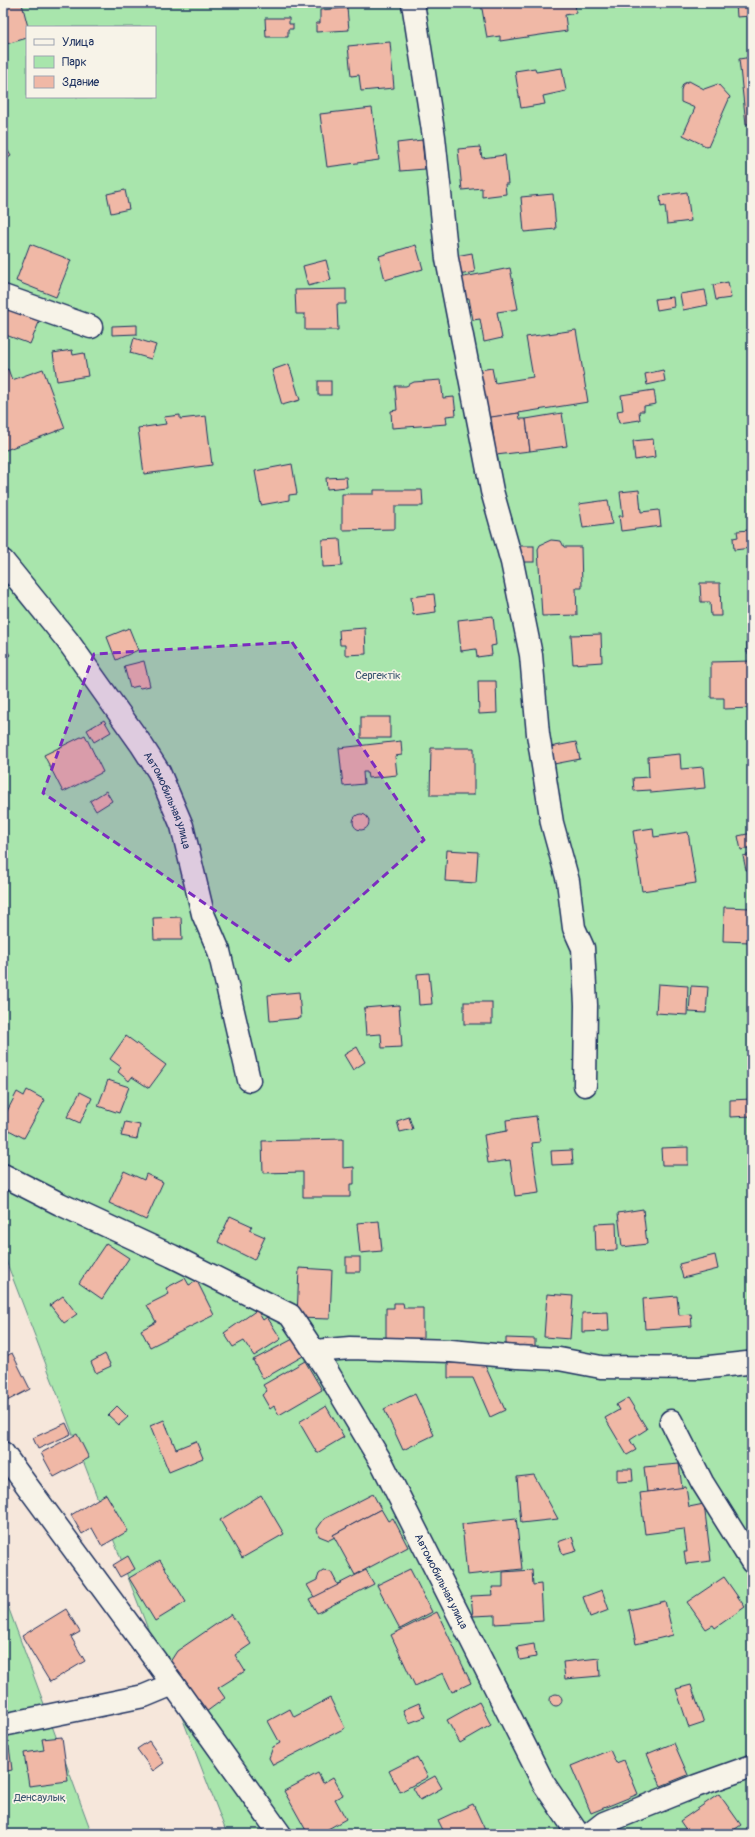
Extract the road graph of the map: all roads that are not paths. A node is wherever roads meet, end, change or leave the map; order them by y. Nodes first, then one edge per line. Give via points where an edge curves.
1 (413, 3) edge
2 (3, 296) edge
3 (91, 327) dead end
4 (3, 561) edge
5 (249, 1080) dead end
6 (585, 1085) dead end
7 (3, 1176) edge
8 (315, 1351) junction
9 (747, 1363) dead end
10 (671, 1421) dead end
11 (3, 1453) edge
12 (752, 1562) edge
13 (173, 1684) junction
14 (3, 1725) edge
15 (752, 1766) edge
16 (280, 1834) edge
17 (578, 1834) edge
18 (590, 1834) edge

1 - 6 street via 434,137 447,260 492,491 512,562 531,655 538,734 552,824 568,881 574,928 583,948 586,1005
2 - 3 street
4 - 5 street, Автомобильная улица via 67,640 159,772 182,826 204,914 219,951
7 - 8 street, Автомобильная улица via 290,1315
8 - 9 street via 350,1348 451,1351 559,1359 602,1367 700,1368
8 - 17 street, Автомобильная улица via 383,1465 544,1784
10 - 12 street via 702,1482
11 - 13 street
13 - 14 street via 144,1696
13 - 16 street
15 - 18 street via 604,1823

